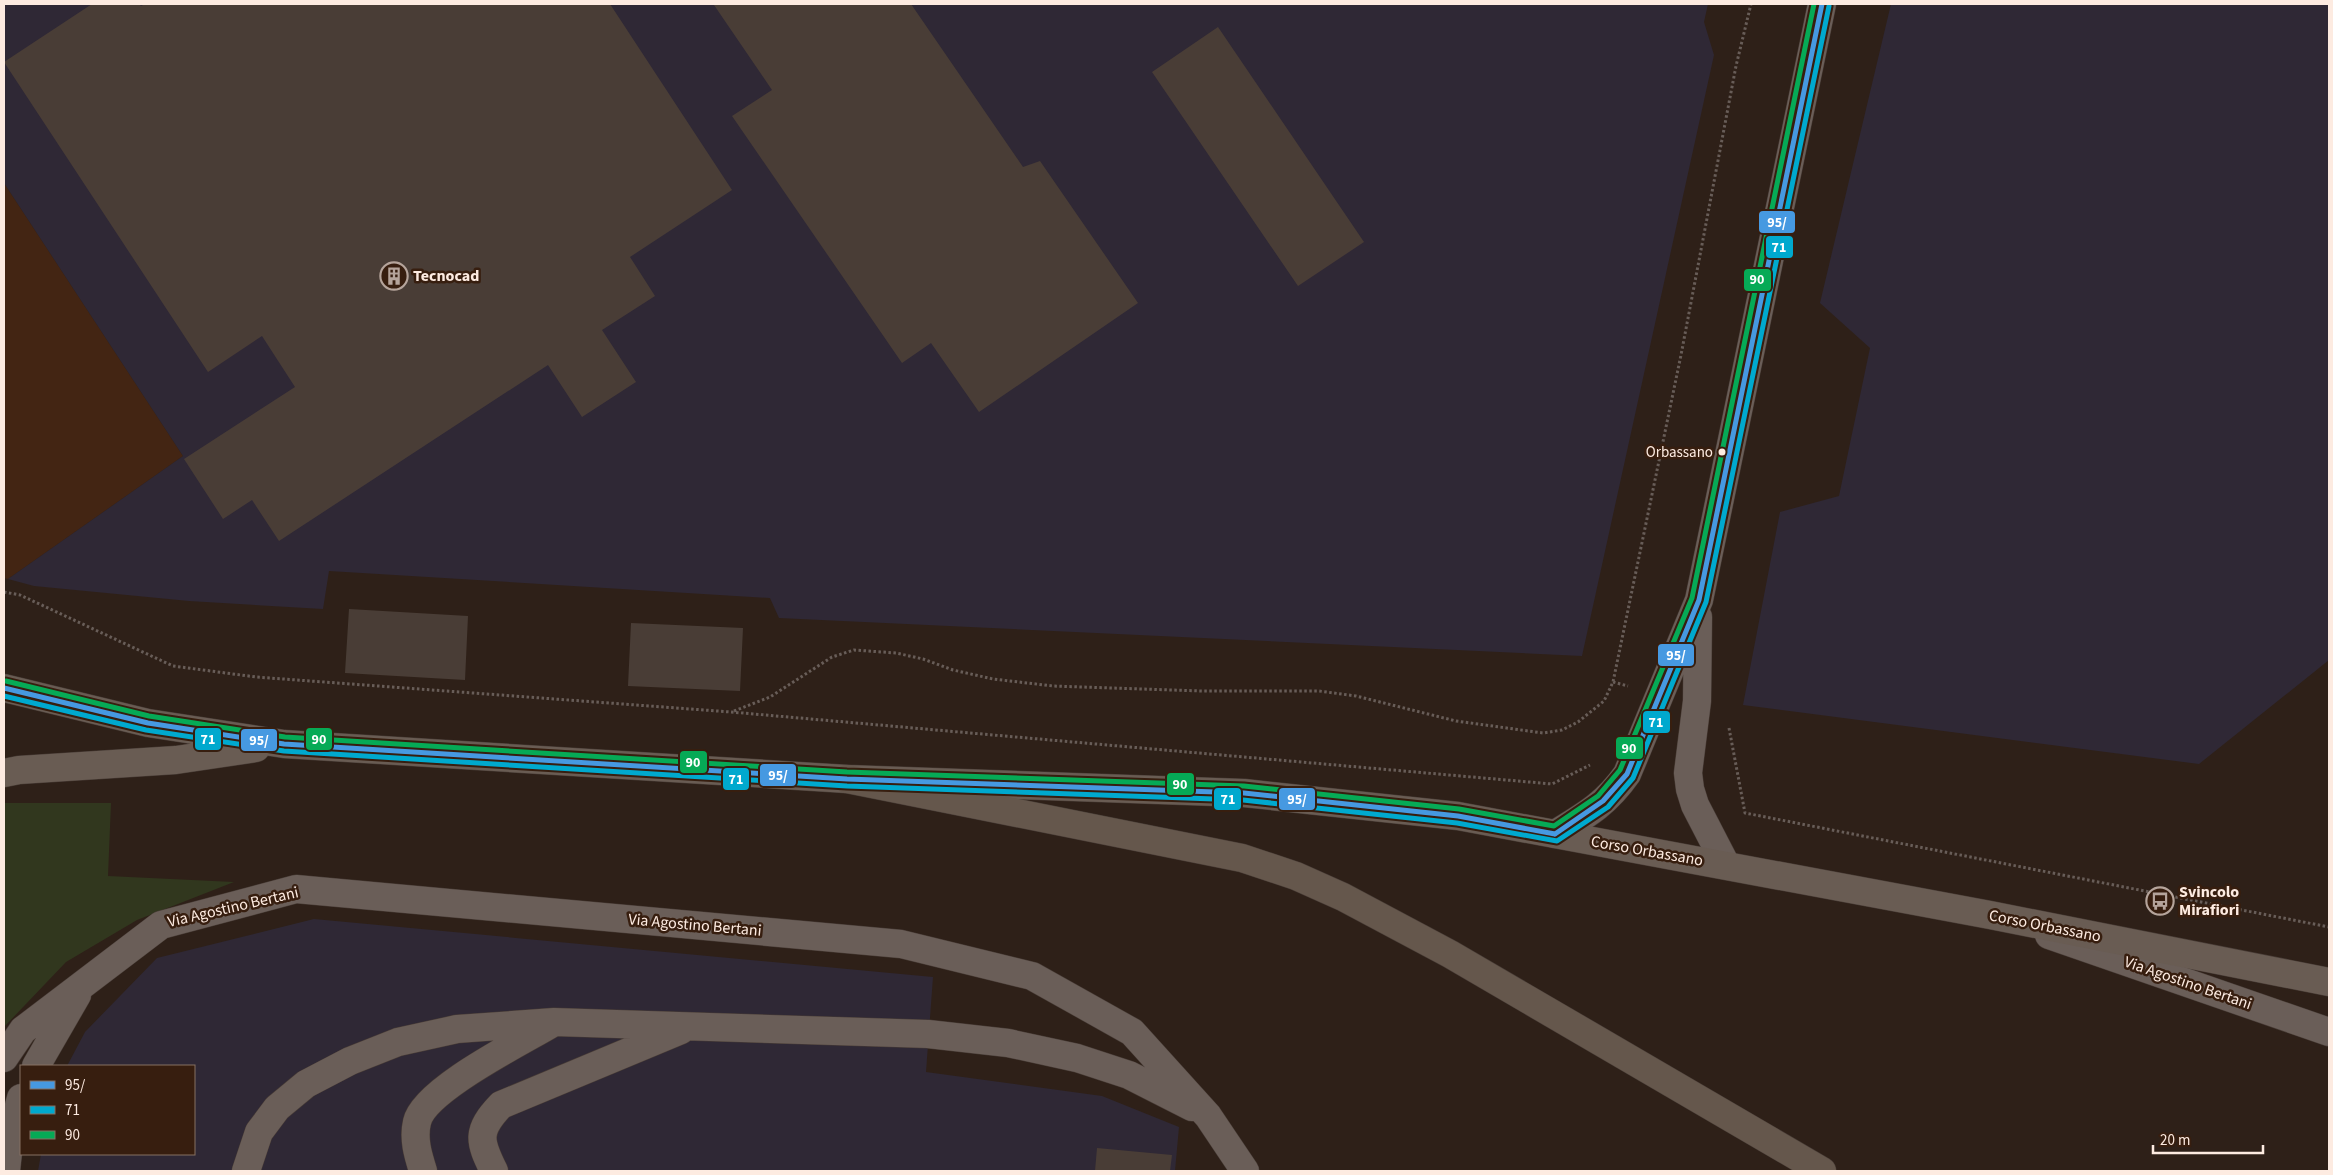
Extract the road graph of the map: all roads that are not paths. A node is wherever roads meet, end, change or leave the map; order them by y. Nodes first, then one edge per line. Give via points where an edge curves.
1 (1822, 4) edge
2 (1699, 600) junction
3 (4, 688) edge
4 (284, 744) junction
5 (4, 773) edge
6 (847, 779) junction
7 (1555, 834) junction
8 (1726, 865) junction
9 (1990, 915) junction
10 (2329, 982) edge
11 (84, 983) junction
12 (554, 1022) junction
13 (689, 1026) junction
14 (2329, 1032) edge
15 (4, 1058) edge
16 (37, 1065) edge
17 (20, 1102) edge
18 (1208, 1116) junction
19 (6, 1171) edge
20 (246, 1171) edge
21 (422, 1171) edge
22 (494, 1171) edge
23 (1246, 1171) edge
24 (1822, 1171) edge

1 - 2 street
2 - 7 street via 1627,774 1599,806
2 - 8 street via 1697,701 1688,773 1695,805
3 - 4 main road, Corso Orbassano via 148,723
4 - 5 main road via 176,760
4 - 6 main road, Corso Orbassano
6 - 7 main road, Corso Orbassano via 1244,793 1458,816
6 - 24 highway via 1242,858 1296,876 1343,897 1450,954
7 - 8 main road, Corso Orbassano
8 - 9 main road, Corso Orbassano
9 - 10 main road, Corso Orbassano
9 - 14 street, Via Agostino Bertani
11 - 15 street, Via Agostino Bertani via 23,1030
11 - 16 street, Via Agostino Bertani
11 - 18 street, Via Agostino Bertani via 161,925 296,889 900,944 1032,976 1049,985 1132,1032
12 - 13 street
12 - 20 street via 457,1029 398,1042 350,1061 306,1084 276,1108 259,1132
12 - 21 street via 450,1084 427,1104 417,1121 416,1148
13 - 18 street via 928,1034 1008,1043 1077,1058 1129,1075
13 - 22 street via 500,1105 486,1120 482,1136
17 - 19 street via 9,1143
18 - 23 street, Via Agostino Bertani

